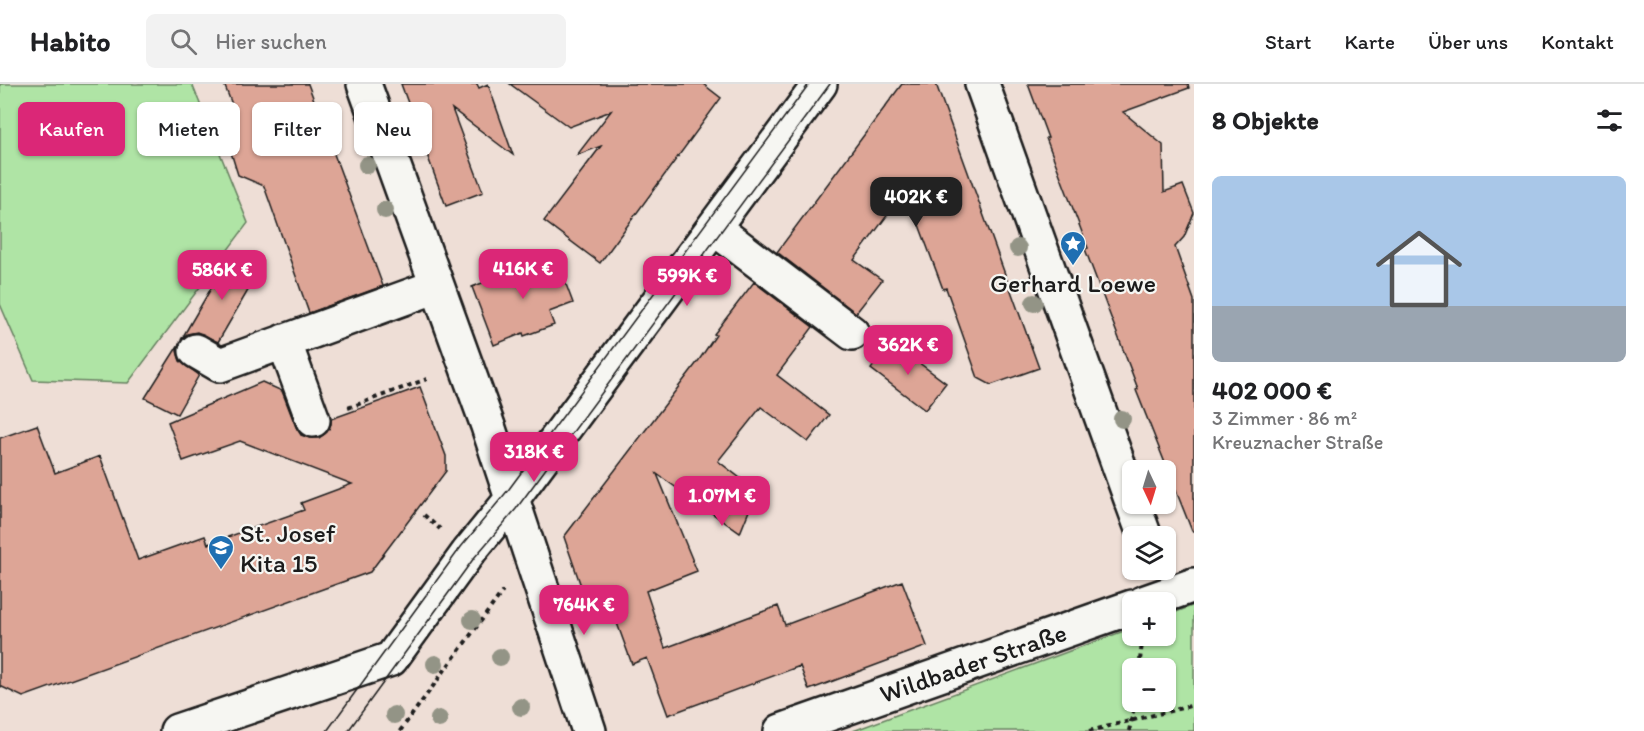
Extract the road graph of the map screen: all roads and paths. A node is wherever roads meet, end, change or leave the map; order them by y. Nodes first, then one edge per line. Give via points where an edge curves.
1 (364, 84) edge
2 (820, 84) edge
3 (982, 84) edge
4 (714, 228) junction
5 (437, 286) junction
6 (852, 333) dead end
7 (284, 341) junction
8 (196, 351) dead end
9 (427, 380) dead end
10 (313, 420) joint
11 (1122, 472) edge
12 (512, 499) junction
13 (532, 557) junction
14 (1122, 611) edge
15 (1194, 705) edge
16 (1133, 712) edge
17 (1132, 721) junction
18 (177, 731) edge
19 (400, 731) edge
20 (589, 731) edge
21 (781, 731) edge
22 (1089, 731) edge
23 (1129, 731) edge

1 - 5 street
2 - 4 street
3 - 11 street
4 - 6 street
4 - 12 street
5 - 7 street
5 - 12 street
7 - 8 street via 220,365
7 - 10 street
9 - 10 path
12 - 13 street
12 - 18 street via 391,659
13 - 19 path
13 - 20 street
14 - 21 street, Wildbader Straße
15 - 17 path
16 - 17 path
17 - 22 path
17 - 23 path

